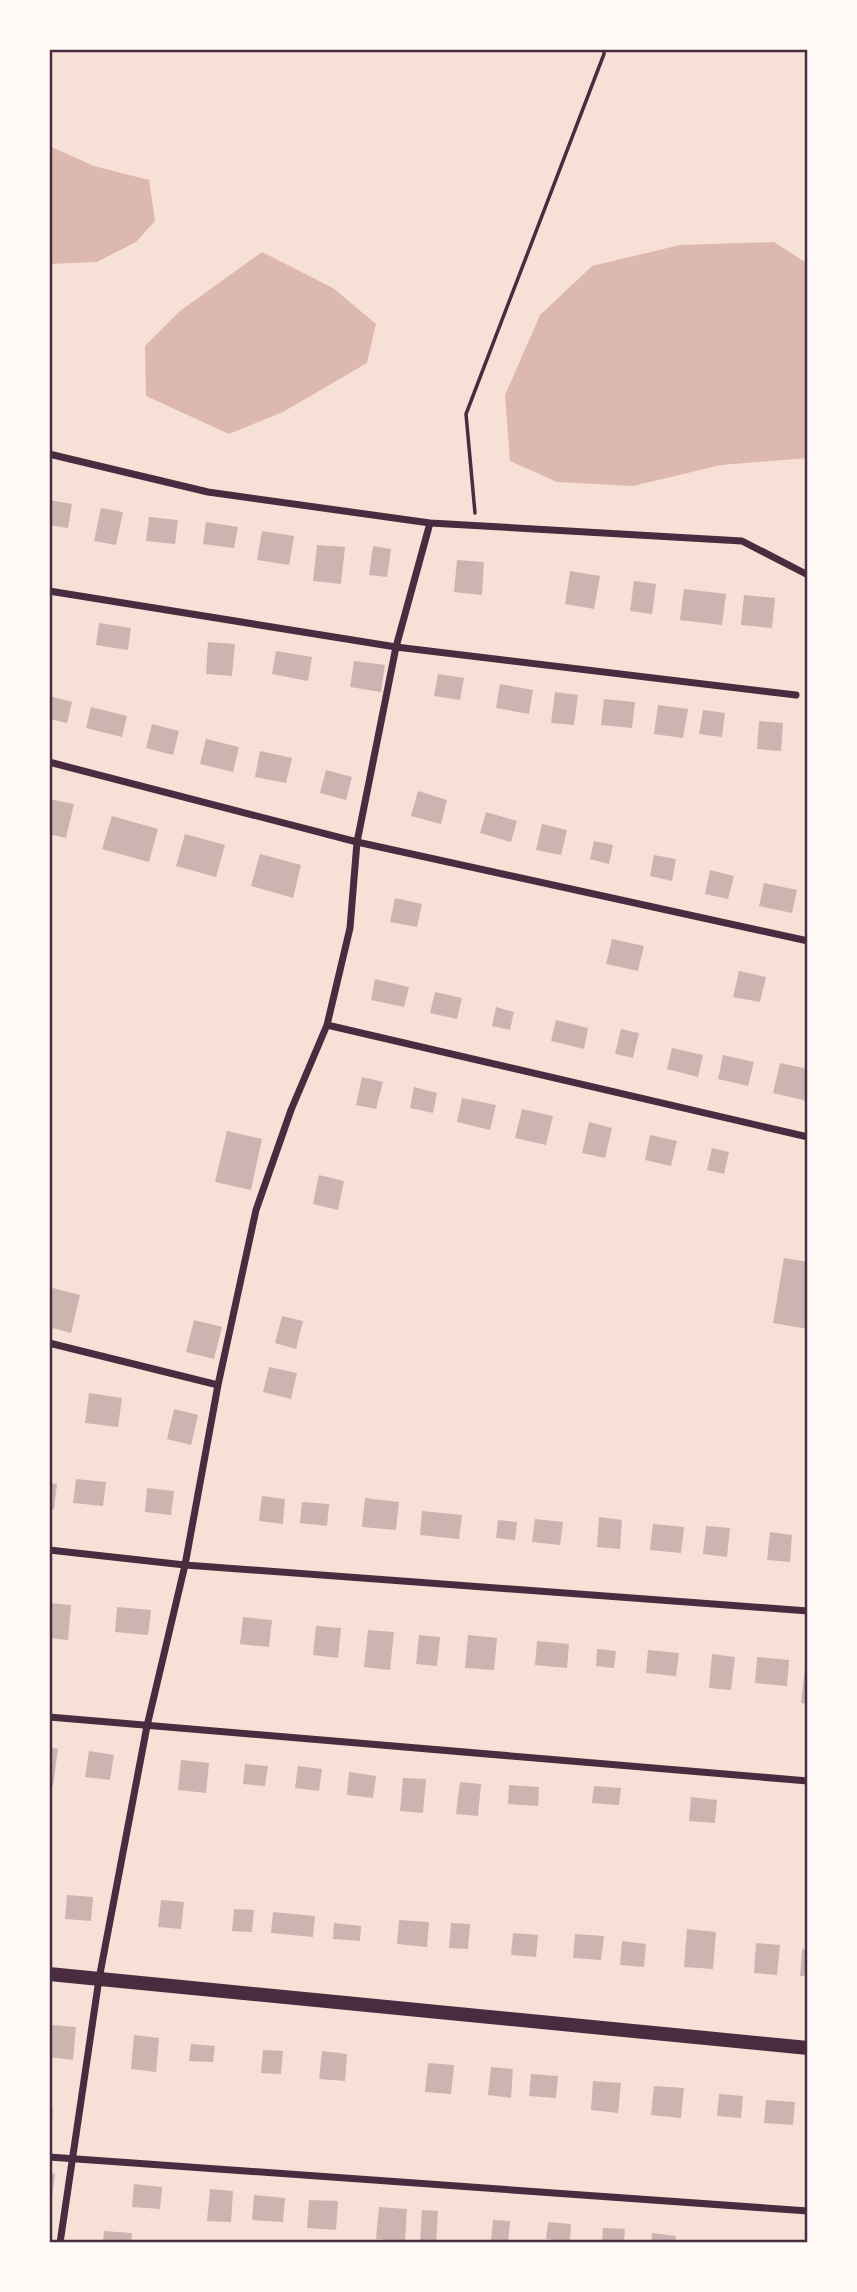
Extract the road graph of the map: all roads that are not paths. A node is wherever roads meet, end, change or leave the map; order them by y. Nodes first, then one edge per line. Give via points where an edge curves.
1 (49, 454) edge
2 (430, 523) junction
3 (808, 575) edge
4 (49, 591) edge
5 (397, 648) junction
6 (796, 695) dead end
7 (49, 762) edge
8 (357, 842) junction
9 (808, 941) edge
10 (327, 1025) junction
11 (808, 1137) edge
12 (49, 1343) edge
13 (218, 1385) junction
14 (49, 1550) edge
15 (186, 1565) junction
16 (808, 1611) edge
17 (49, 1717) edge
18 (146, 1726) junction
19 (808, 1782) edge
20 (49, 1974) edge
21 (99, 1979) junction
22 (808, 2048) edge
23 (49, 2157) edge
24 (72, 2158) junction
25 (808, 2211) edge
26 (60, 2243) edge

1 - 2 street via 208,492
2 - 3 street via 741,541
2 - 5 street
4 - 5 street
5 - 6 street
5 - 8 street
7 - 8 street
8 - 9 street
8 - 10 street via 350,928
10 - 11 street
10 - 13 street via 256,1210
12 - 13 street
13 - 15 street
14 - 15 street
15 - 16 street
15 - 18 street
17 - 18 street
18 - 19 street
18 - 21 street
20 - 21 main road
21 - 22 main road
21 - 24 street
23 - 24 street
24 - 25 street
24 - 26 street

